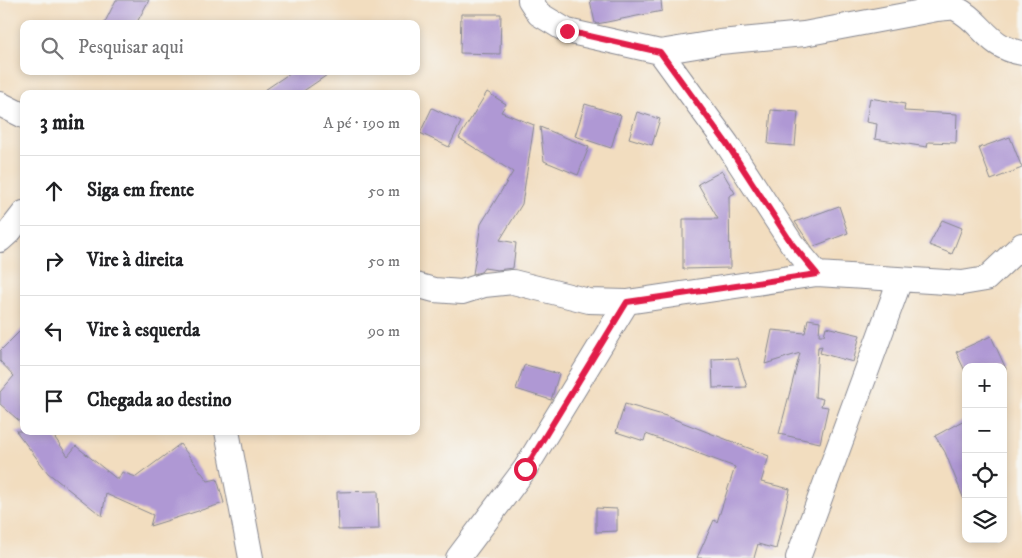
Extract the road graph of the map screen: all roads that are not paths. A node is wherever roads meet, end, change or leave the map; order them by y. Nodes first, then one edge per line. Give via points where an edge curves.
1 (530, 0) edge
2 (958, 4) edge
3 (660, 52) junction
4 (1022, 52) edge
5 (0, 104) edge
6 (20, 114) edge
7 (20, 218) edge
8 (0, 240) edge
9 (1022, 245) edge
10 (817, 274) junction
11 (900, 280) junction
12 (420, 286) edge
13 (627, 302) junction
14 (228, 435) edge
15 (251, 558) edge
16 (458, 558) edge
17 (798, 558) edge

1 - 3 street via 539,14 567,31
2 - 3 street via 804,34
2 - 4 street via 990,40 1011,51
3 - 10 street via 727,144 792,244
5 - 6 street
7 - 8 street
9 - 11 street via 986,279 962,284
10 - 11 street
10 - 13 street
11 - 17 street
12 - 13 street via 462,292 484,285 513,282 589,301
13 - 16 street via 525,469
14 - 15 street

